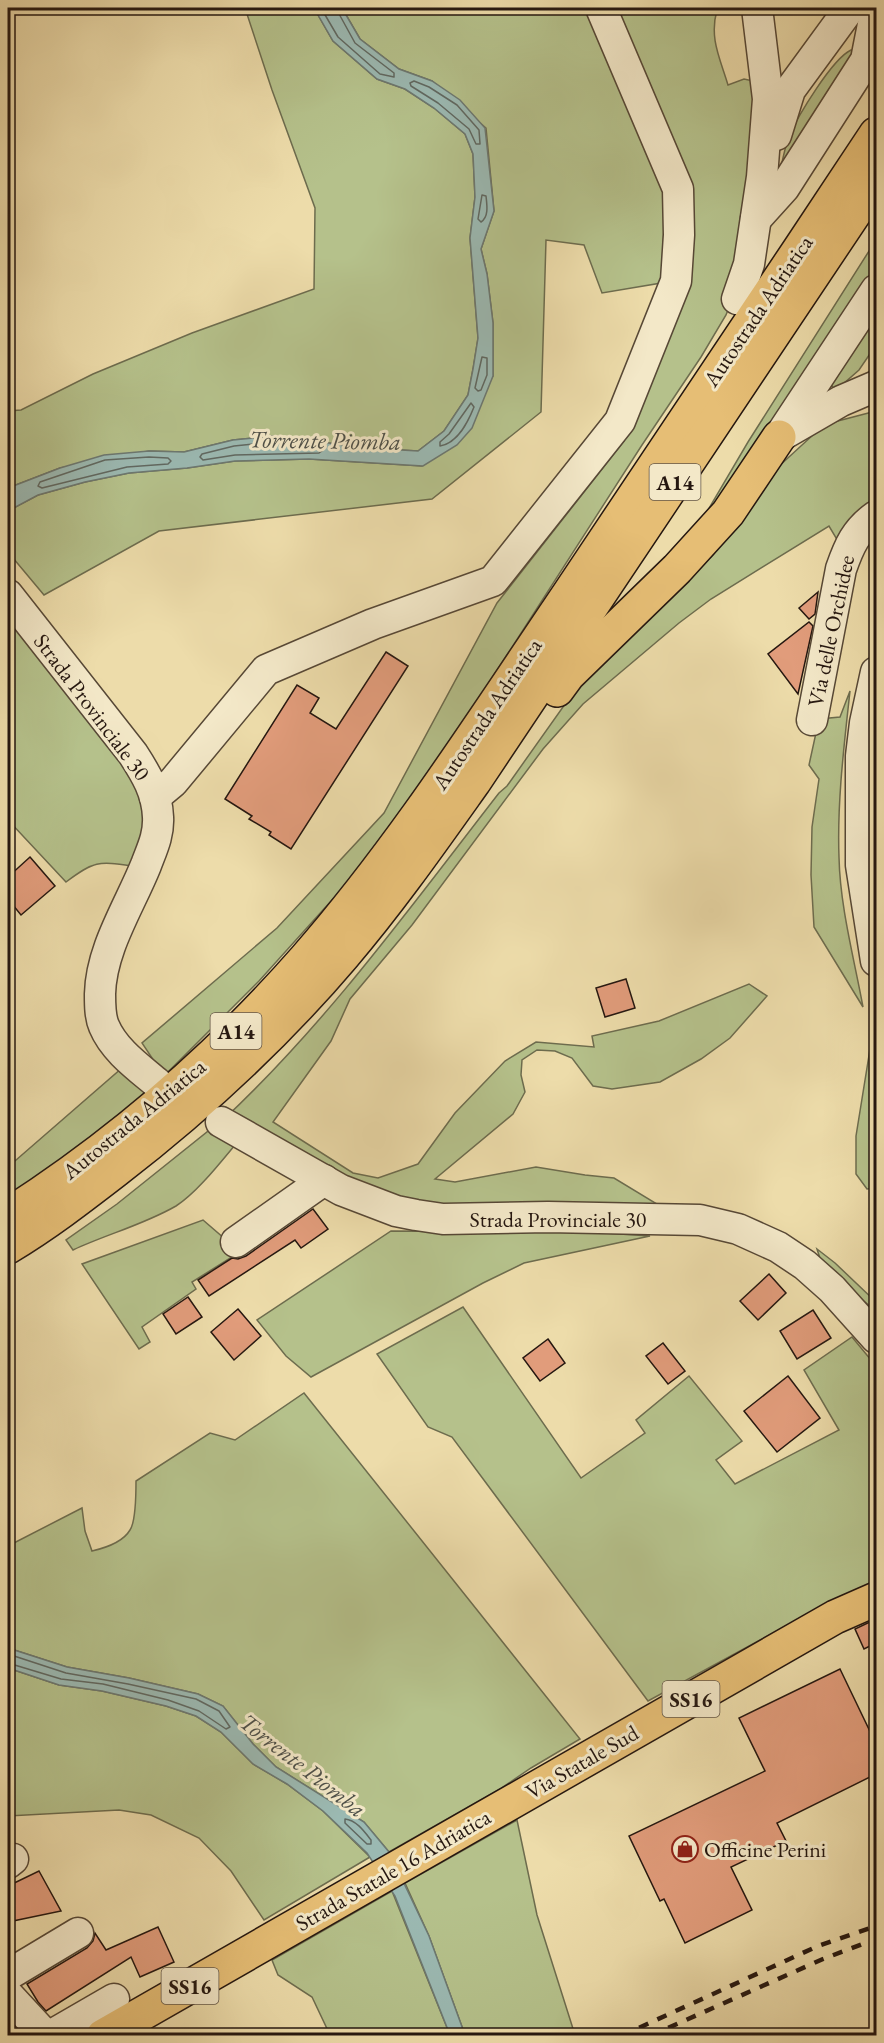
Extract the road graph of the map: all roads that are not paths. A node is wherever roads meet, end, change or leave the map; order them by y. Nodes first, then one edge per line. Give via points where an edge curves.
1 (601, 8) edge
2 (757, 8) edge
3 (850, 8) edge
4 (874, 8) edge
5 (876, 134) edge
6 (762, 177) junction
7 (876, 182) edge
8 (756, 219) junction
9 (876, 290) edge
10 (737, 299) joint
11 (876, 368) edge
12 (863, 392) edge
13 (779, 437) junction
14 (876, 516) edge
15 (591, 560) junction
16 (16, 605) edge
17 (876, 672) edge
18 (812, 720) dead end
19 (474, 782) junction
20 (155, 797) junction
21 (876, 961) edge
22 (157, 1083) dead end
23 (221, 1122) dead end
24 (324, 1180) junction
25 (8, 1215) edge
26 (236, 1242) dead end
27 (8, 1247) edge
28 (876, 1338) edge
29 (876, 1599) edge
30 (508, 1804) joint
31 (78, 1933) dead end
32 (8, 1975) edge
33 (8, 1995) edge
34 (114, 1999) dead end
35 (48, 2036) edge
36 (103, 2036) edge

1 - 20 street via 678,189 676,281 620,421 493,581 373,624 266,670 173,782
2 - 6 street via 768,99
3 - 6 street via 790,90
4 - 8 street via 866,60 784,188
5 - 15 main road, Autostrada Adriatica / A14
6 - 8 street
7 - 19 main road, Autostrada Adriatica / A14
8 - 10 street via 749,264
9 - 13 street
10 - 15 main road via 715,345 596,527
11 - 12 street
12 - 13 street
13 - 19 main road via 728,513 677,569 568,675 496,776
14 - 18 street, Via delle Orchidee via 856,534 841,569
15 - 25 main road, Autostrada Adriatica / A14 via 424,805 303,961 228,1039 142,1117
16 - 20 street, Strada Provinciale 30 via 133,754
17 - 21 street via 861,756 861,865
19 - 27 main road, Autostrada Adriatica / A14 via 342,957 212,1092 80,1198
20 - 22 street, Strada Provinciale 30 via 156,839 105,963 100,1002 104,1027 123,1053
23 - 24 street, Strada Provinciale 30
24 - 26 street
24 - 28 street, Strada Provinciale 30 via 396,1211 443,1219 700,1220 738,1229 778,1247 805,1265
29 - 30 main road, Via Statale Sud / SS16 via 835,1617
30 - 36 main road, Strada Statale 16 Adriatica / SS16
31 - 32 street
33 - 35 street
34 - 35 street

